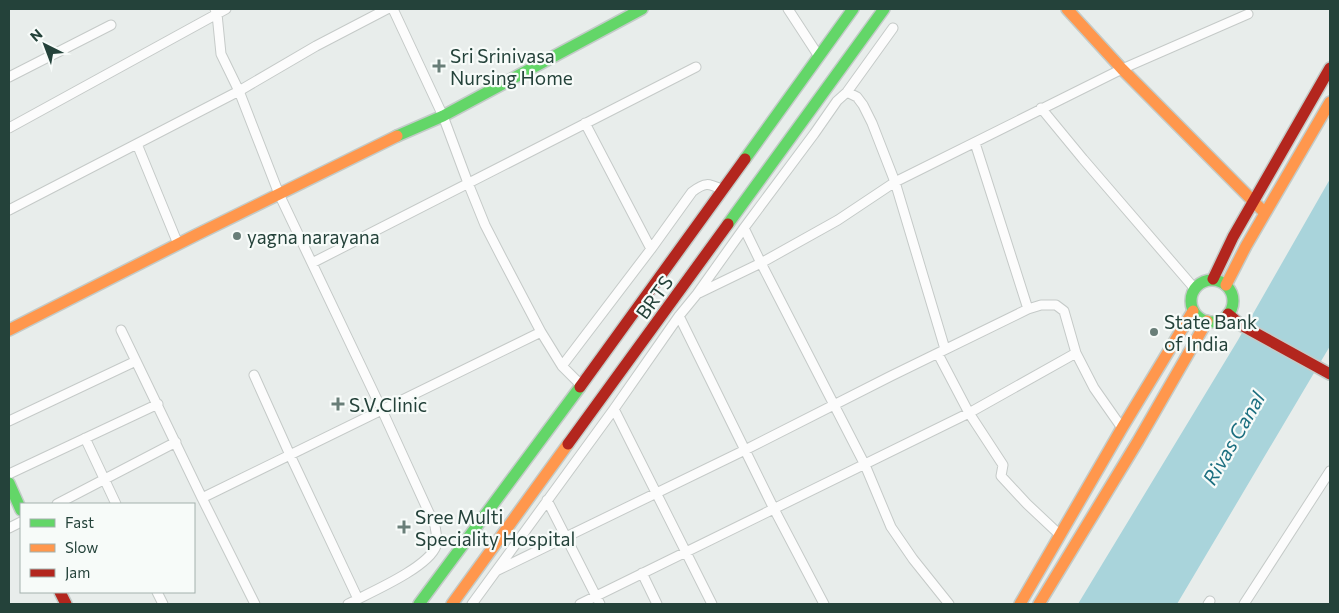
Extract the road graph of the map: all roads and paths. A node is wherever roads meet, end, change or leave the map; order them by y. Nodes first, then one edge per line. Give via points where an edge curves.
1 (226, 9) edge
2 (387, 9) edge
3 (393, 9) edge
4 (788, 9) edge
5 (853, 9) edge
6 (884, 9) edge
7 (1067, 9) edge
8 (639, 10) edge
9 (216, 11) edge
10 (1248, 14) dead end
11 (111, 25) dead end
12 (893, 28) dead end
13 (818, 55) junction
14 (696, 66) dead end
15 (1330, 68) edge
16 (1122, 69) junction
17 (9, 78) edge
18 (239, 90) junction
19 (847, 92) junction
20 (1330, 102) edge
21 (1042, 108) junction
22 (443, 116) junction
23 (585, 123) junction
24 (9, 128) edge
25 (975, 143) junction
26 (137, 144) junction
27 (895, 182) junction
28 (468, 183) junction
29 (723, 190) junction
30 (280, 194) junction
31 (1252, 202) junction
32 (9, 210) edge
33 (1265, 213) junction
34 (744, 228) junction
35 (178, 244) junction
36 (651, 248) junction
37 (312, 263) junction
38 (761, 263) junction
39 (1213, 279) junction
40 (1226, 285) junction
41 (1195, 289) junction
42 (697, 294) junction
43 (1028, 309) junction
44 (1193, 311) junction
45 (1228, 314) junction
46 (679, 316) junction
47 (1207, 321) junction
48 (9, 330) edge
49 (121, 330) dead end
50 (541, 332) junction
51 (941, 351) junction
52 (1076, 354) junction
53 (136, 361) junction
54 (562, 366) junction
55 (1327, 372) edge
56 (254, 375) dead end
57 (581, 385) junction
58 (158, 404) junction
59 (834, 405) junction
60 (614, 409) junction
61 (382, 410) junction
62 (969, 413) junction
63 (9, 421) edge
64 (1122, 428) junction
65 (85, 438) junction
66 (176, 442) junction
67 (745, 450) junction
68 (290, 455) junction
69 (865, 465) junction
70 (1330, 471) edge
71 (9, 474) edge
72 (1330, 475) edge
73 (105, 480) junction
74 (9, 483) edge
75 (656, 493) junction
76 (202, 498) junction
77 (548, 500) junction
78 (59, 503) edge
79 (116, 503) edge
80 (20, 508) edge
81 (774, 508) junction
82 (1060, 535) junction
83 (566, 537) junction
84 (686, 552) junction
85 (496, 571) junction
86 (642, 573) junction
87 (358, 599) junction
88 (598, 600) edge
89 (255, 604) edge
90 (348, 604) edge
91 (419, 604) edge
92 (452, 604) edge
93 (472, 604) edge
94 (580, 604) edge
95 (657, 604) edge
96 (712, 604) edge
97 (824, 604) edge
98 (949, 604) edge
99 (1020, 604) edge
100 (1039, 604) edge
101 (1244, 604) edge

1 - 9 street
2 - 18 street
3 - 22 street
4 - 13 street
5 - 13 street
6 - 92 street, BRTS
7 - 16 street
8 - 22 street
9 - 18 street via 221,54
9 - 24 street
10 - 16 street
11 - 17 street
12 - 19 street
13 - 29 street
14 - 23 street
15 - 31 street
16 - 21 street
16 - 31 street
18 - 26 street
18 - 30 street
19 - 27 street via 863,105
19 - 34 street via 837,101
20 - 33 street
21 - 25 street
21 - 41 street
22 - 28 street
22 - 30 street
23 - 28 street
23 - 36 street
25 - 27 street
25 - 43 street
26 - 32 street
26 - 35 street
27 - 38 street via 838,220
27 - 51 street
28 - 37 street
28 - 50 street via 485,225
29 - 36 street via 709,183 692,192
29 - 57 street
30 - 35 street
30 - 37 street
31 - 33 street
31 - 39 street
33 - 40 street
34 - 38 street
34 - 42 street
35 - 48 street
36 - 54 street
37 - 61 street
38 - 42 street
38 - 59 street
39 - 40 street
39 - 41 street via 1201,282
40 - 45 street via 1233,296 1232,309
41 - 44 street via 1191,298
42 - 46 street
43 - 51 street
43 - 52 street via 1056,305 1064,311
44 - 47 street
44 - 64 street
45 - 47 street via 1219,321
45 - 55 street via 1241,325
46 - 60 street
46 - 67 street
47 - 100 street
49 - 53 street
50 - 54 street
50 - 61 street
51 - 59 street
51 - 62 street
52 - 62 street
52 - 64 street via 1094,388
53 - 58 street
53 - 63 street
54 - 57 street
56 - 68 street
57 - 91 street
58 - 65 street
58 - 66 street
59 - 67 street
59 - 69 street
60 - 75 street
60 - 77 street
61 - 68 street
61 - 87 street via 435,526 436,547 426,560 408,573
62 - 69 street
62 - 82 street via 1003,466 1001,476
64 - 82 street
65 - 71 street
65 - 73 street
66 - 73 street
66 - 76 street
67 - 75 street
67 - 81 street
68 - 76 street
68 - 87 street
69 - 81 street
69 - 98 street via 891,527
70 - 72 street
70 - 101 street
73 - 78 street
73 - 79 street
74 - 80 street
75 - 83 street
75 - 84 street
76 - 89 street
77 - 83 street
77 - 85 street
81 - 84 street
81 - 97 street
82 - 99 street
83 - 85 street
83 - 88 street
84 - 86 street
84 - 96 street
85 - 93 street
86 - 88 street
86 - 95 street
87 - 90 street
88 - 94 street

